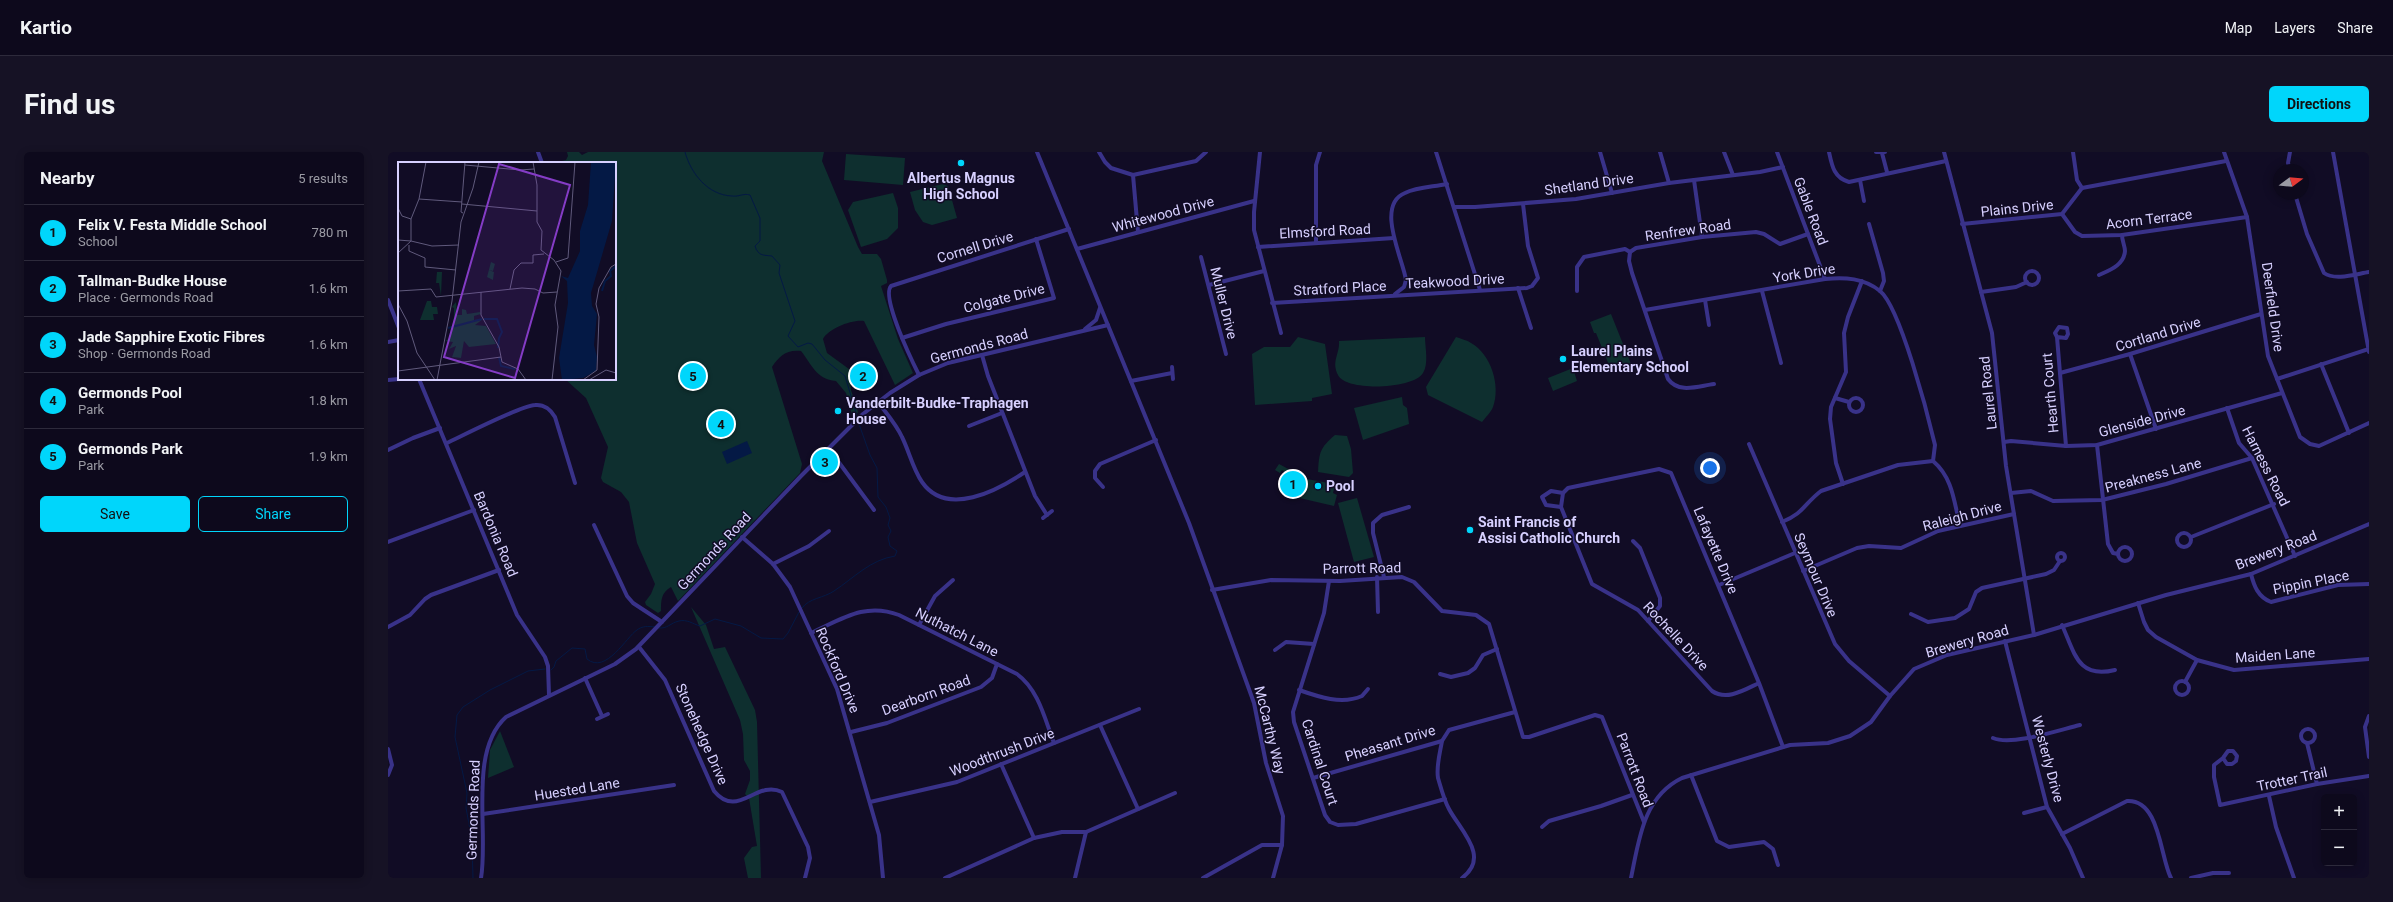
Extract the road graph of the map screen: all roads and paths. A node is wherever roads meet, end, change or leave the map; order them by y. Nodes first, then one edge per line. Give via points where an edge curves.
1 (538, 152) edge
2 (1037, 152) edge
3 (1099, 152) edge
4 (1206, 152) edge
5 (1260, 152) edge
6 (1320, 152) edge
7 (1436, 152) edge
8 (1600, 152) edge
9 (1660, 152) edge
10 (1724, 152) edge
11 (1777, 152) edge
12 (1829, 152) edge
13 (1876, 152) edge
14 (1944, 152) edge
15 (2073, 152) edge
16 (2224, 152) edge
17 (2290, 152) edge
18 (2333, 152) edge
19 (1883, 153) edge
20 (1946, 161) junction
21 (2226, 161) junction
22 (542, 162) edge
23 (2288, 164) edge
24 (1782, 167) junction
25 (1887, 172) junction
26 (1733, 175) junction
27 (1132, 176) junction
28 (1694, 180) junction
29 (1860, 180) junction
30 (1670, 183) junction
31 (1447, 184) junction
32 (2082, 188) junction
33 (1612, 193) junction
34 (2297, 200) edge
35 (1254, 201) junction
36 (1864, 201) dead end
37 (1523, 204) junction
38 (1454, 207) junction
39 (2062, 214) junction
40 (2247, 218) junction
41 (1869, 224) dead end
42 (1962, 224) junction
43 (1070, 229) junction
44 (1138, 232) junction
45 (1808, 234) junction
46 (2122, 235) junction
47 (1702, 237) junction
48 (1394, 238) junction
49 (1036, 239) junction
50 (1316, 243) junction
51 (1258, 246) junction
52 (1077, 249) junction
53 (1630, 252) junction
54 (1202, 257) dead end
55 (1264, 271) junction
56 (2369, 272) edge
57 (2355, 274) junction
58 (2099, 275) dead end
59 (1825, 279) junction
60 (1862, 281) junction
61 (2027, 282) dead end
62 (1209, 285) junction
63 (1518, 288) junction
64 (1480, 290) junction
65 (1577, 291) dead end
66 (1762, 291) junction
67 (1880, 291) junction
68 (1981, 292) junction
69 (1393, 296) junction
70 (388, 300) edge
71 (1705, 300) junction
72 (1272, 303) junction
73 (1100, 306) junction
74 (1645, 310) junction
75 (2262, 314) junction
76 (398, 325) edge
77 (1108, 325) junction
78 (1709, 325) dead end
79 (1531, 328) dead end
80 (1082, 331) junction
81 (1281, 333) dead end
82 (2058, 337) dead end
83 (902, 338) junction
84 (398, 340) edge
85 (388, 342) edge
86 (2369, 350) edge
87 (1226, 354) dead end
88 (2130, 354) junction
89 (982, 355) junction
90 (1780, 363) dead end
91 (2321, 364) junction
92 (1172, 367) dead end
93 (1172, 373) junction
94 (2060, 373) junction
95 (919, 375) junction
96 (398, 379) edge
97 (1173, 379) dead end
98 (2277, 379) junction
99 (388, 380) edge
100 (419, 380) edge
101 (1132, 381) junction
102 (1714, 384) dead end
103 (2282, 393) junction
104 (1835, 398) junction
105 (878, 402) junction
106 (1849, 402) dead end
107 (2227, 408) junction
108 (1002, 413) junction
109 (2369, 424) edge
110 (969, 426) dead end
111 (440, 428) junction
112 (2156, 429) junction
113 (2349, 433) junction
114 (1156, 440) junction
115 (2004, 442) junction
116 (447, 443) junction
117 (1749, 444) dead end
118 (2097, 445) junction
119 (2066, 446) junction
120 (388, 450) edge
121 (828, 450) junction
122 (2252, 458) junction
123 (1934, 461) junction
124 (1025, 472) junction
125 (575, 483) dead end
126 (1843, 484) junction
127 (1103, 488) dead end
128 (1563, 493) junction
129 (2011, 493) junction
130 (2102, 500) junction
131 (2274, 504) junction
132 (1409, 507) dead end
133 (1561, 507) junction
134 (474, 510) junction
135 (874, 510) dead end
136 (1052, 511) dead end
137 (2014, 514) junction
138 (1047, 515) junction
139 (1043, 518) dead end
140 (1782, 522) junction
141 (2369, 524) edge
142 (594, 525) dead end
143 (1960, 526) junction
144 (829, 531) dead end
145 (742, 537) junction
146 (2190, 537) dead end
147 (1633, 541) dead end
148 (388, 542) edge
149 (1795, 553) junction
150 (2118, 554) dead end
151 (2295, 556) junction
152 (2060, 561) dead end
153 (773, 564) junction
154 (499, 570) junction
155 (1803, 571) junction
156 (2251, 574) junction
157 (1377, 577) junction
158 (1384, 577) junction
159 (2024, 578) junction
160 (953, 580) dead end
161 (1329, 581) junction
162 (2369, 584) edge
163 (1719, 585) junction
164 (1212, 590) junction
165 (2138, 604) junction
166 (1378, 612) dead end
167 (1911, 614) dead end
168 (1648, 621) junction
169 (662, 622) junction
170 (919, 625) junction
171 (2062, 625) junction
172 (388, 627) edge
173 (811, 633) junction
174 (2034, 635) junction
175 (2005, 641) junction
176 (1314, 644) junction
177 (639, 647) junction
178 (1497, 649) junction
179 (1275, 650) dead end
180 (2369, 659) edge
181 (2197, 660) junction
182 (997, 664) junction
183 (2115, 670) dead end
184 (1440, 674) dead end
185 (585, 678) junction
186 (2185, 682) dead end
187 (1759, 683) junction
188 (1368, 689) dead end
189 (1299, 690) junction
190 (549, 695) junction
191 (1890, 696) junction
192 (1139, 709) dead end
193 (1515, 712) junction
194 (608, 714) dead end
195 (602, 716) junction
196 (2369, 716) edge
197 (597, 719) dead end
198 (1100, 725) junction
199 (2080, 725) dead end
200 (851, 732) junction
201 (2031, 736) junction
202 (1993, 738) dead end
203 (1442, 741) junction
204 (1054, 743) junction
205 (2307, 743) dead end
206 (1783, 747) junction
207 (388, 749) edge
208 (2369, 757) edge
209 (2223, 758) dead end
210 (1001, 764) junction
211 (388, 775) edge
212 (1691, 775) junction
213 (2369, 776) edge
214 (1313, 778) junction
215 (2318, 784) junction
216 (674, 785) dead end
217 (1175, 793) dead end
218 (1632, 795) junction
219 (2269, 796) junction
220 (1445, 799) junction
221 (870, 802) junction
222 (2048, 807) junction
223 (1138, 809) junction
224 (2024, 813) dead end
225 (483, 814) junction
226 (1644, 822) junction
227 (1542, 827) dead end
228 (1086, 832) junction
229 (2062, 834) junction
230 (1034, 838) junction
231 (1282, 845) junction
232 (1778, 865) dead end
233 (2229, 873) dead end
234 (481, 878) edge
235 (805, 878) edge
236 (883, 878) edge
237 (945, 878) edge
238 (1075, 878) edge
239 (1203, 878) edge
240 (1273, 878) edge
241 (1462, 878) edge
242 (1631, 878) edge
243 (2083, 878) edge
244 (2171, 878) edge
245 (2191, 878) edge
246 (2294, 878) edge

1 - 22 street
2 - 43 street
3 - 27 street via 1111,168
4 - 27 street via 1196,161
5 - 35 street
6 - 50 street via 1316,165
7 - 31 street
8 - 33 street
9 - 30 street
10 - 26 street
11 - 24 street, Gable Road
12 - 29 street via 1836,175 1842,180
13 - 19 street
14 - 20 street, Laurel Road
15 - 32 street via 2077,180
16 - 21 street, Deerfield Drive
17 - 23 street
18 - 57 street
19 - 25 street
20 - 25 street
20 - 42 street, Laurel Road
21 - 32 street
21 - 40 street, Deerfield Drive
24 - 26 street, Shetland Drive
24 - 45 street, Gable Road
25 - 29 street
26 - 28 street, Shetland Drive
27 - 44 street
28 - 30 street, Shetland Drive
28 - 47 street
29 - 36 street
30 - 33 street, Shetland Drive
31 - 38 street
31 - 48 street, Stratford Place via 1409,191 1398,197 1391,210
32 - 39 street, Plains Drive
33 - 37 street, Shetland Drive
34 - 57 street via 2307,234 2324,273 2329,276
35 - 44 street, Whitewood Drive
35 - 51 street via 1253,222
37 - 38 street, Shetland Drive
37 - 63 street, Teakwood Drive via 1528,246 1538,278 1532,286
38 - 64 street
39 - 42 street, Plains Drive
39 - 46 street, Acorn Terrace via 2075,232 2082,236
40 - 46 street, Acorn Terrace
40 - 75 street, Deerfield Drive
41 - 67 street via 1883,273 1884,281
42 - 68 street, Laurel Road
43 - 49 street, Cornell Drive
43 - 52 street
44 - 52 street, Whitewood Drive
45 - 47 street, Renfrew Road via 1780,244 1756,232
45 - 59 street, Gable Road
46 - 58 street via 2125,249 2122,261
47 - 53 street, Renfrew Road via 1636,248
48 - 50 street, Elmsford Road
48 - 69 street, Stratford Place via 1406,280 1404,287
49 - 83 street, Cornell Drive via 893,284 888,288 888,294
49 - 83 street, Colgate Drive via 1054,298 946,324
50 - 51 street, Elmsford Road
51 - 55 street
52 - 73 street
53 - 65 street via 1625,249 1584,257 1577,267
53 - 74 street, Renfrew Road via 1632,273
54 - 62 street, Muller Drive
55 - 62 street
55 - 72 street
56 - 57 street
57 - 86 street
59 - 60 street, York Drive via 1846,277
59 - 66 street, York Drive
60 - 67 street, York Drive
60 - 104 street via 1844,333 1846,372
61 - 68 street via 2016,287
62 - 87 street, Muller Drive
63 - 64 street, Teakwood Drive
63 - 79 street
64 - 69 street, Teakwood Drive
66 - 71 street, York Drive
66 - 90 street
67 - 123 street, York Drive via 1891,304 1900,326 1935,445
68 - 115 street, Laurel Road via 1994,348
69 - 72 street, Stratford Place
70 - 76 street
71 - 74 street, York Drive
71 - 78 street
72 - 81 street
73 - 77 street
73 - 80 street, Germonds Road via 1097,318
74 - 102 street, Renfrew Road via 1672,385 1689,388
75 - 88 street, Cortland Drive
75 - 98 street, Deerfield Drive via 2268,356
77 - 80 street, Germonds Road
77 - 101 street
80 - 89 street, Germonds Road
82 - 94 street, Hearth Court
83 - 95 street
84 - 85 street
86 - 91 street
88 - 94 street, Cortland Drive
88 - 112 street
89 - 95 street, Germonds Road via 948,363
89 - 108 street
91 - 98 street
91 - 113 street
92 - 93 street
93 - 97 street
93 - 101 street
94 - 119 street, Hearth Court
95 - 105 street, Germonds Road
96 - 99 street
98 - 103 street, Deerfield Drive
100 - 111 street, Bardonia Road
101 - 114 street
103 - 107 street, Glenside Drive
103 - 113 street, Deerfield Drive via 2300,436 2310,444 2319,446
104 - 106 street
104 - 126 street via 1830,419 1836,463
105 - 121 street, Germonds Road
105 - 124 street via 901,434 922,482 941,497 963,499 982,495
107 - 112 street, Glenside Drive
107 - 122 street, Harness Road via 2239,443
108 - 110 street
108 - 124 street
109 - 113 street, Deerfield Drive
111 - 116 street, Bardonia Road
111 - 120 street
112 - 118 street, Glenside Drive
114 - 127 street via 1100,464 1095,471 1095,478
114 - 164 street via 1196,540
115 - 119 street, Glenside Drive
115 - 129 street, Laurel Road
116 - 125 street via 528,407 543,406 555,417
116 - 134 street, Bardonia Road
117 - 140 street, Seymour Drive
118 - 119 street, Glenside Drive
118 - 130 street
121 - 135 street
121 - 145 street, Germonds Road
122 - 130 street, Preakness Lane
122 - 131 street, Harness Road
123 - 126 street via 1898,464
123 - 143 street via 1943,469 1949,480
124 - 138 street via 1036,500
126 - 140 street via 1821,491 1802,511
128 - 133 street, Rochelle Drive
128 - 133 street, Lafayette Drive via 1551,491 1542,497 1546,505
128 - 163 street, Lafayette Drive via 1576,485 1659,468 1666,470 1676,482
129 - 130 street, Preakness Lane via 2031,491 2052,501
129 - 137 street, Laurel Road
130 - 150 street via 2108,544 2113,553
131 - 146 street
131 - 151 street, Harness Road
132 - 158 street via 1380,516 1373,523
133 - 168 street, Rochelle Drive via 1592,584 1628,602
134 - 148 street
134 - 154 street, Bardonia Road
136 - 138 street
137 - 143 street, Raleigh Drive
137 - 159 street, Laurel Road
138 - 139 street
140 - 149 street, Seymour Drive
141 - 151 street, Brewery Road
142 - 169 street via 627,596 634,604
143 - 155 street, Raleigh Drive via 1932,533 1901,548 1857,548
144 - 153 street via 809,546
145 - 153 street, Rockford Drive
145 - 169 street, Germonds Road
147 - 168 street via 1640,548 1660,598 1660,606
149 - 155 street, Seymour Drive
149 - 163 street
151 - 156 street, Brewery Road
152 - 159 street via 2054,570 2046,574
153 - 173 street, Rockford Drive via 790,587
154 - 172 street via 431,595 410,615
154 - 190 street, Bardonia Road via 519,620 545,657 548,666
155 - 191 street, Seymour Drive via 1835,644 1849,661
156 - 162 street, Pippin Place via 2255,588 2263,599 2271,602 2338,585
156 - 165 street, Brewery Road
157 - 158 street, Parrott Road
157 - 161 street, Parrott Road
157 - 166 street
158 - 178 street, Parrott Road via 1411,579 1444,612 1474,615 1483,619 1490,627
159 - 167 street via 1982,588 1976,592 1963,615 1955,618 1928,622
159 - 174 street, Laurel Road
160 - 170 street via 935,596
161 - 164 street, Parrott Road via 1271,580
161 - 176 street, Cardinal Court via 1325,609
163 - 187 street, Lafayette Drive
164 - 231 street, McCarthy Way via 1257,714 1266,763 1283,816
165 - 171 street, Brewery Road
165 - 181 street, Maiden Lane via 2148,630
168 - 187 street, Rochelle Drive via 1718,695 1734,694
169 - 177 street, Germonds Road
170 - 173 street, Nuthatch Lane via 889,611 866,610
170 - 182 street, Nuthatch Lane
171 - 174 street, Brewery Road
171 - 183 street via 2077,658 2084,667 2098,672
173 - 200 street, Rockford Drive via 837,689
174 - 175 street, Brewery Road
175 - 191 street, Brewery Road via 1947,655 1918,667
175 - 201 street, Westerly Drive
176 - 179 street via 1286,642
176 - 189 street, Cardinal Court
177 - 185 street, Germonds Road via 618,662
177 - 235 street, Stonehedge Drive via 663,676 714,791 720,798 735,802 766,788 775,788 782,792 808,847 810,858
178 - 184 street via 1483,655 1475,668 1468,673 1451,677
178 - 193 street, Parrott Road
180 - 181 street, Maiden Lane via 2234,670
181 - 186 street
182 - 200 street, Dearborn Road via 992,678 981,687 887,722
182 - 204 street, Nuthatch Lane via 1027,681
185 - 190 street, Germonds Road
185 - 195 street
187 - 206 street, Lafayette Drive
188 - 189 street via 1362,696 1346,700
189 - 214 street, Cardinal Court via 1293,712 1294,722
190 - 225 street, Germonds Road via 511,714 496,729 486,757
191 - 206 street, Brewery Road via 1871,722 1850,736 1828,743
192 - 198 street, Woodthrush Drive
193 - 203 street, Pheasant Drive via 1449,730
193 - 218 street, Parrott Road via 1521,734 1525,738 1592,716 1601,716
194 - 195 street
195 - 197 street
196 - 208 street via 2365,727
198 - 204 street, Woodthrush Drive
198 - 223 street
199 - 201 street
200 - 221 street, Rockford Drive
201 - 202 street via 2007,742
201 - 222 street, Westerly Drive
203 - 214 street, Pheasant Drive
203 - 220 street via 1438,776
204 - 210 street, Woodthrush Drive
205 - 215 street
206 - 212 street, Brewery Road
207 - 211 street via 392,765
209 - 219 street, Trotter Trail via 2214,765 2220,805
210 - 221 street, Woodthrush Drive via 957,782
210 - 230 street
212 - 226 street, Brewery Road via 1674,781 1667,787
212 - 232 street via 1717,841 1729,847 1764,842 1773,849
213 - 215 street, Trotter Trail
214 - 220 street, Cardinal Court via 1325,815 1330,822 1338,825 1356,824
215 - 219 street, Trotter Trail
216 - 225 street, Huested Lane
217 - 223 street
218 - 226 street, Parrott Road
218 - 227 street via 1549,821
219 - 246 street via 2276,827
220 - 241 street via 1472,848 1474,857 1469,873
221 - 236 street, Rockford Drive via 882,851
222 - 224 street
222 - 229 street, Westerly Drive
223 - 228 street
225 - 234 street, Germonds Road
226 - 242 street, Brewery Road via 1636,843
228 - 230 street via 1062,832
228 - 238 street
229 - 243 street, Westerly Drive
229 - 244 street via 2127,801 2134,801 2148,810 2159,836
230 - 237 street
231 - 239 street via 1262,846
231 - 240 street, McCarthy Way
233 - 245 street via 2213,873

